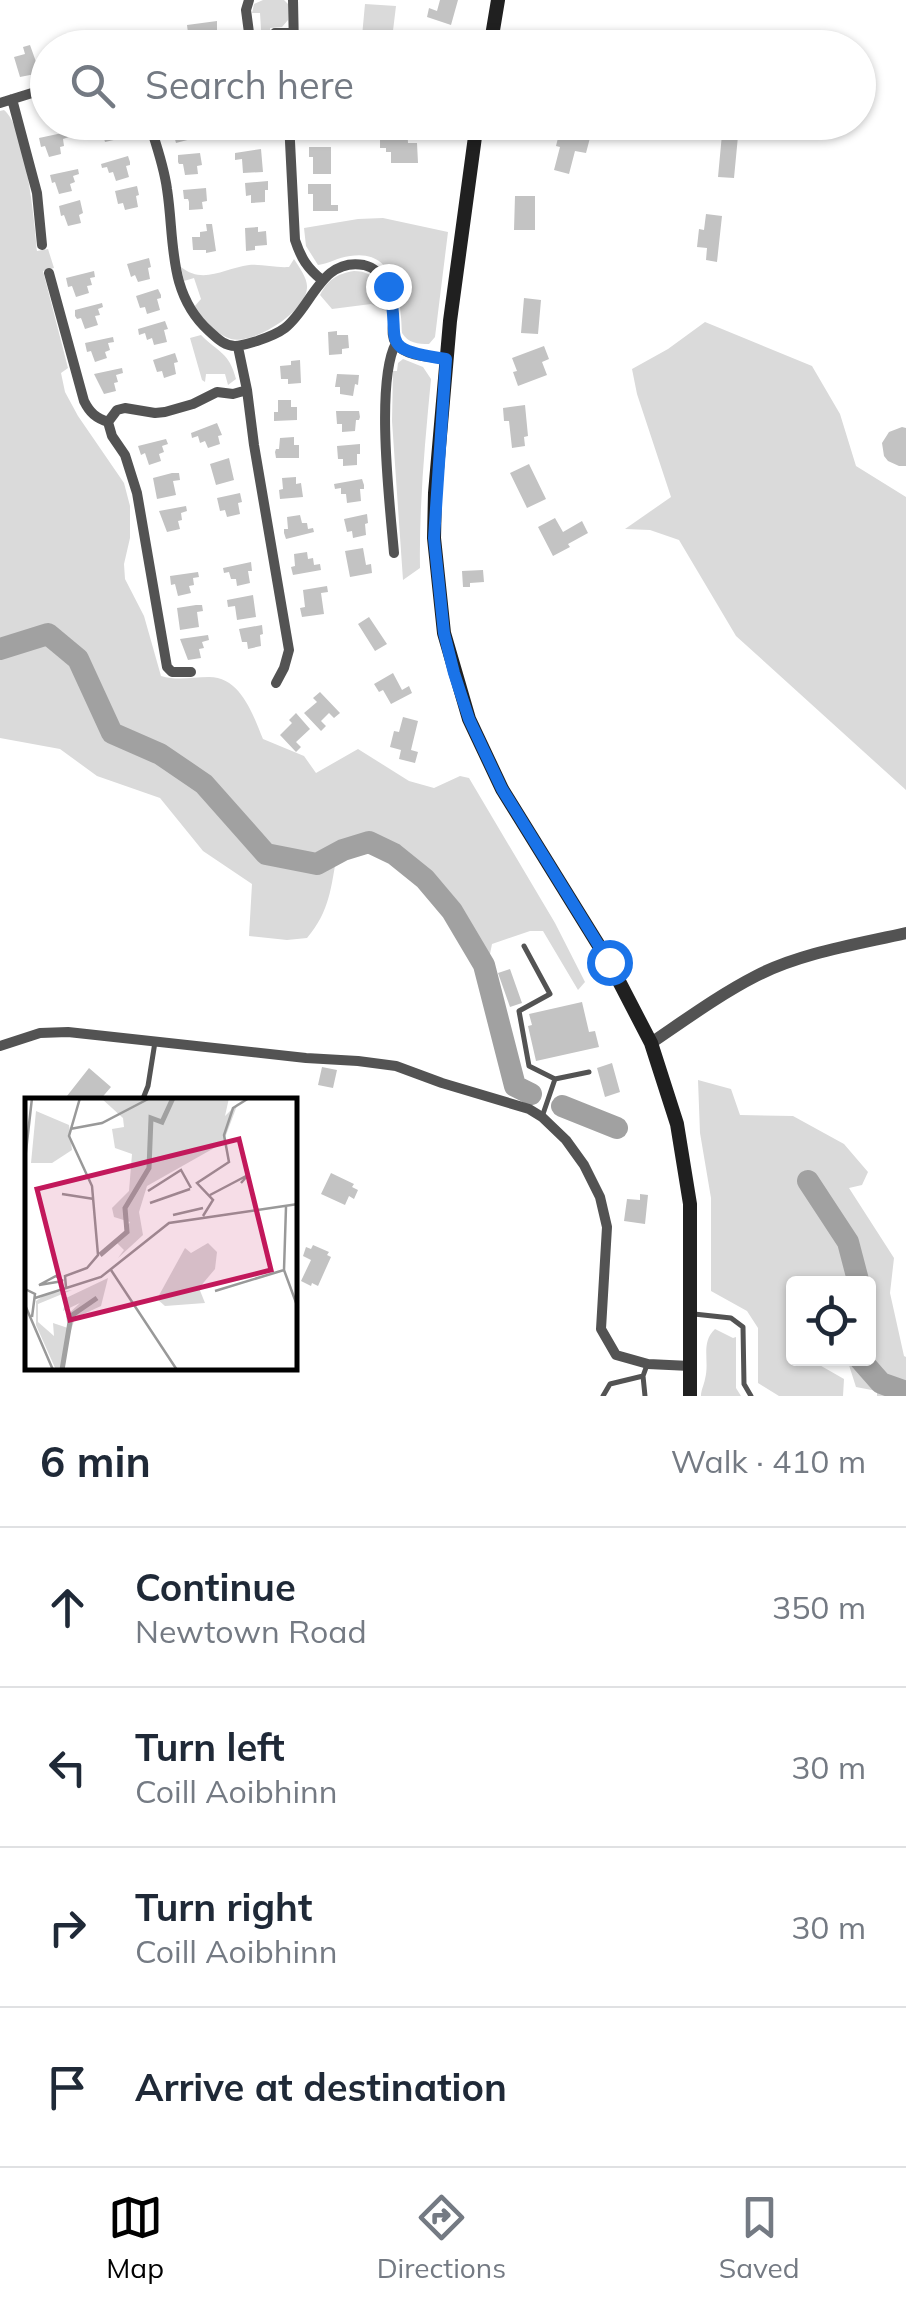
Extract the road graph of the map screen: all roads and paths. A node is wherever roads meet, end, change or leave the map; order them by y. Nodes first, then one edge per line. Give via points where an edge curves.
1 (249, 0) edge
2 (293, 0) edge
3 (498, 0) edge
4 (249, 30) edge
5 (294, 30) edge
6 (493, 30) edge
7 (30, 94) edge
8 (6, 101) edge
9 (154, 140) edge
10 (290, 140) edge
11 (474, 140) edge
12 (42, 244) dead end
13 (50, 273) dead end
14 (322, 280) junction
15 (396, 343) junction
16 (238, 347) junction
17 (446, 359) junction
18 (247, 390) junction
19 (108, 422) junction
20 (394, 553) dead end
21 (192, 672) dead end
22 (276, 683) dead end
23 (906, 933) edge
24 (524, 946) dead end
25 (155, 1042) junction
26 (651, 1043) junction
27 (0, 1046) edge
28 (590, 1072) dead end
29 (554, 1079) junction
30 (143, 1098) edge
31 (542, 1117) junction
32 (691, 1314) junction
33 (648, 1364) junction
34 (690, 1366) junction
35 (643, 1376) junction
36 (603, 1396) edge
37 (645, 1396) edge
38 (690, 1396) edge
39 (751, 1396) edge

1 - 4 street
2 - 5 street
3 - 6 main road
7 - 8 street
8 - 12 street via 38,193
9 - 16 street via 184,297 195,318
10 - 14 street via 295,240 308,270
11 - 17 main road
13 - 19 street via 84,401
14 - 15 street via 352,264 381,274
14 - 16 street via 285,328
15 - 17 street
15 - 20 street via 386,405
16 - 18 street
17 - 26 main road via 434,538 454,673 502,789
18 - 19 street via 217,392 165,412 117,410
18 - 22 street via 289,650
19 - 21 street via 137,493 167,668
23 - 26 street via 759,974
24 - 29 lane via 550,994 519,1010 529,1066
25 - 27 street via 68,1032
25 - 30 lane
25 - 31 street via 396,1066
26 - 32 main road via 677,1124 690,1204
28 - 29 lane
29 - 31 lane
31 - 33 street via 575,1152 600,1197 606,1227 601,1330 616,1355
32 - 34 main road
32 - 39 lane via 732,1318 744,1327 744,1384
33 - 34 street
33 - 35 lane
34 - 38 main road
35 - 36 lane via 610,1384
35 - 37 lane

